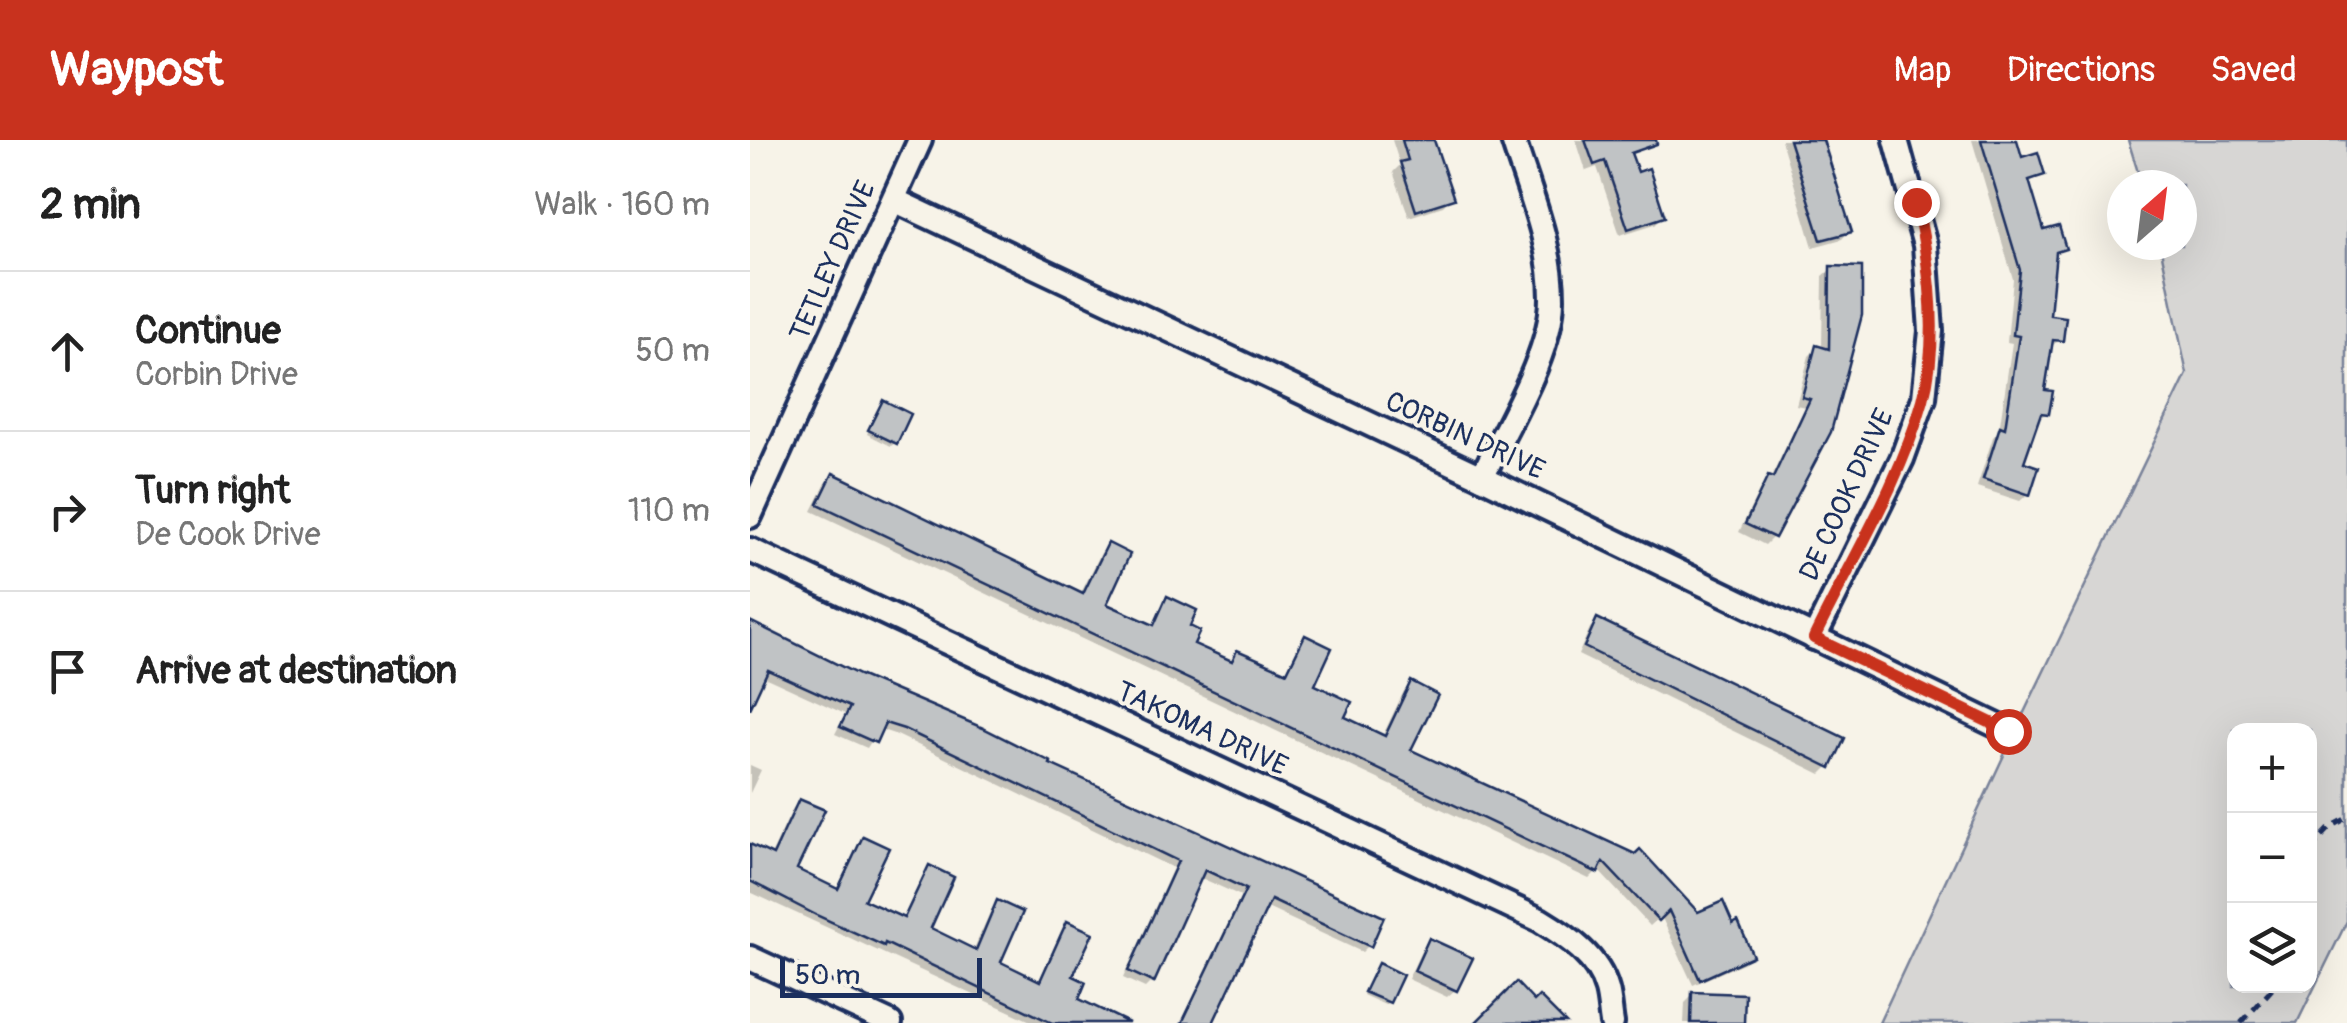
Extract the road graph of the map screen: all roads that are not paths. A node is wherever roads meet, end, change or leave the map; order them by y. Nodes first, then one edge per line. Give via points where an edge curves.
1 (920, 140) edge
2 (1513, 140) edge
3 (1896, 140) edge
4 (894, 200) junction
5 (1482, 478) junction
6 (750, 516) edge
7 (750, 550) edge
8 (1814, 638) junction
9 (2008, 731) dead end
10 (750, 958) edge
11 (890, 1023) edge
12 (1612, 1023) edge

1 - 4 street, TETLEY DRIVE
2 - 5 street via 1546,244 1552,302 1538,358
3 - 8 street, DE COOK DRIVE via 1926,245 1931,331 1924,398 1902,459
4 - 5 street, CORBIN DRIVE
4 - 6 street, TETLEY DRIVE
5 - 8 street, CORBIN DRIVE
7 - 12 street, TAKOMA DRIVE via 1540,920 1583,950 1607,988
8 - 9 street, CORBIN DRIVE
10 - 11 street

